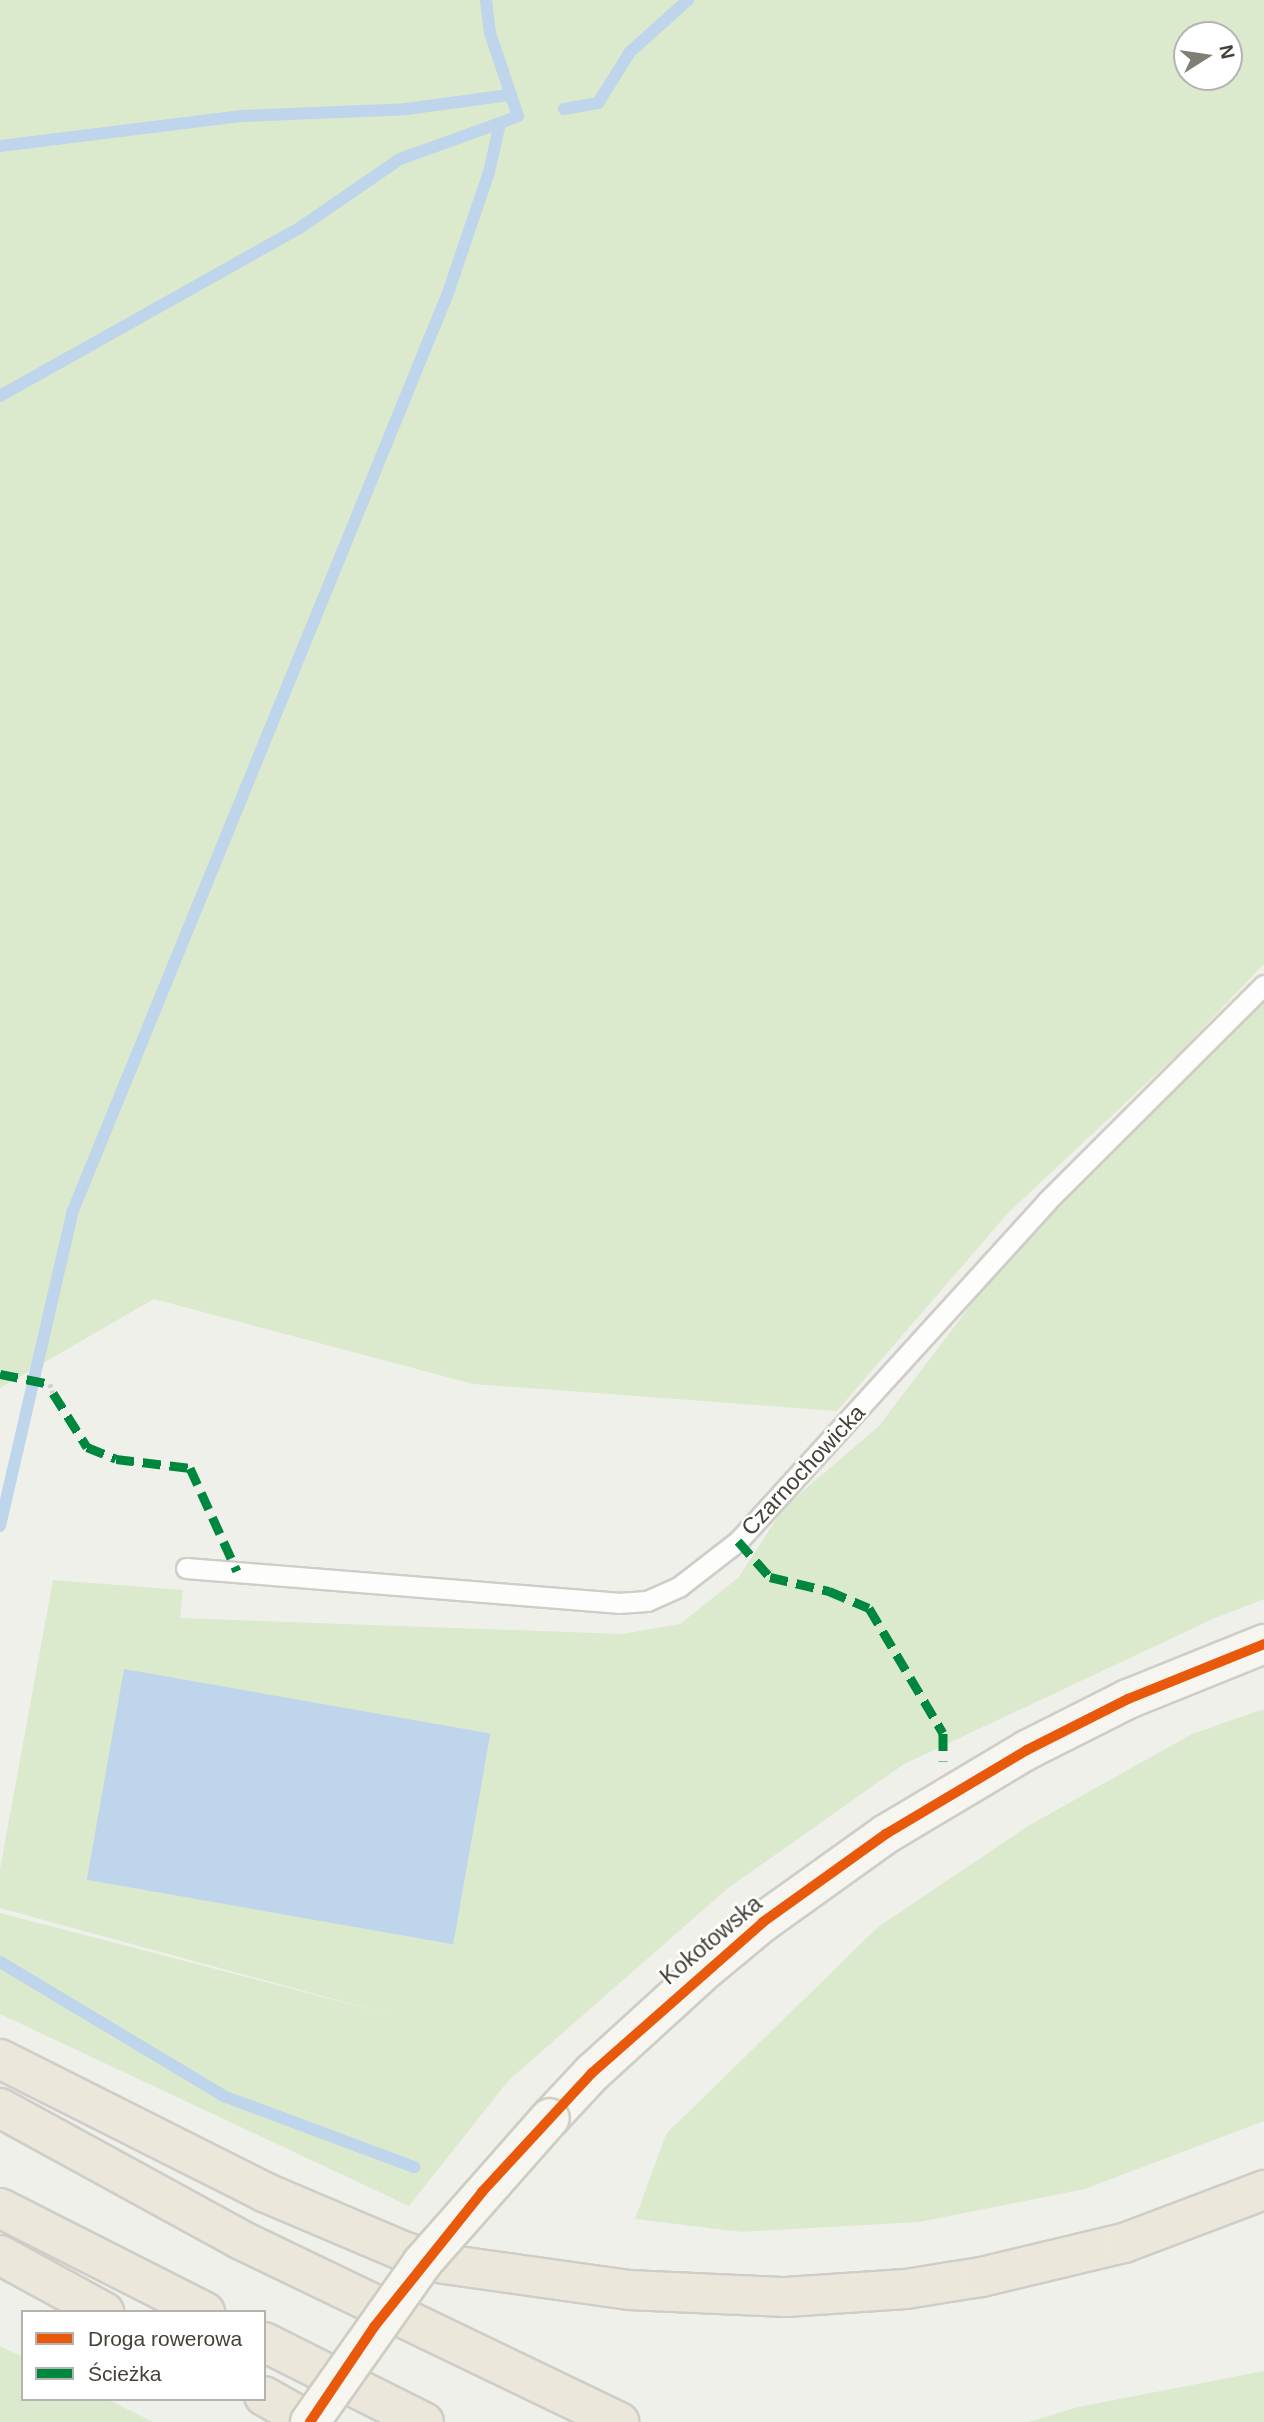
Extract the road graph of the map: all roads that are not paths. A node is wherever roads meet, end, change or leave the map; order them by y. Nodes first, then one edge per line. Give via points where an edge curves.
1 (1264, 985) edge
2 (186, 1568) dead end
3 (1264, 1644) edge
4 (0, 2059) edge
5 (0, 2108) edge
6 (1264, 2190) edge
7 (0, 2208) edge
8 (0, 2255) edge
9 (100, 2310) edge
10 (201, 2310) edge
11 (266, 2343) edge
12 (266, 2397) edge
13 (310, 2422) edge
14 (424, 2422) edge
15 (620, 2422) edge

1 - 2 lane, Czarnochowicka via 1047,1201 738,1541 680,1586 647,1601 618,1603
3 - 13 street, Kokotowska, bridge via 1094,1716 1015,1757 886,1834 715,1961 592,2073 422,2263
4 - 6 highway via 264,2192 403,2251 444,2264 629,2290 786,2297 919,2287 1124,2243
5 - 15 highway via 241,2240
7 - 10 highway
8 - 9 highway
11 - 14 highway
12 - 13 highway

